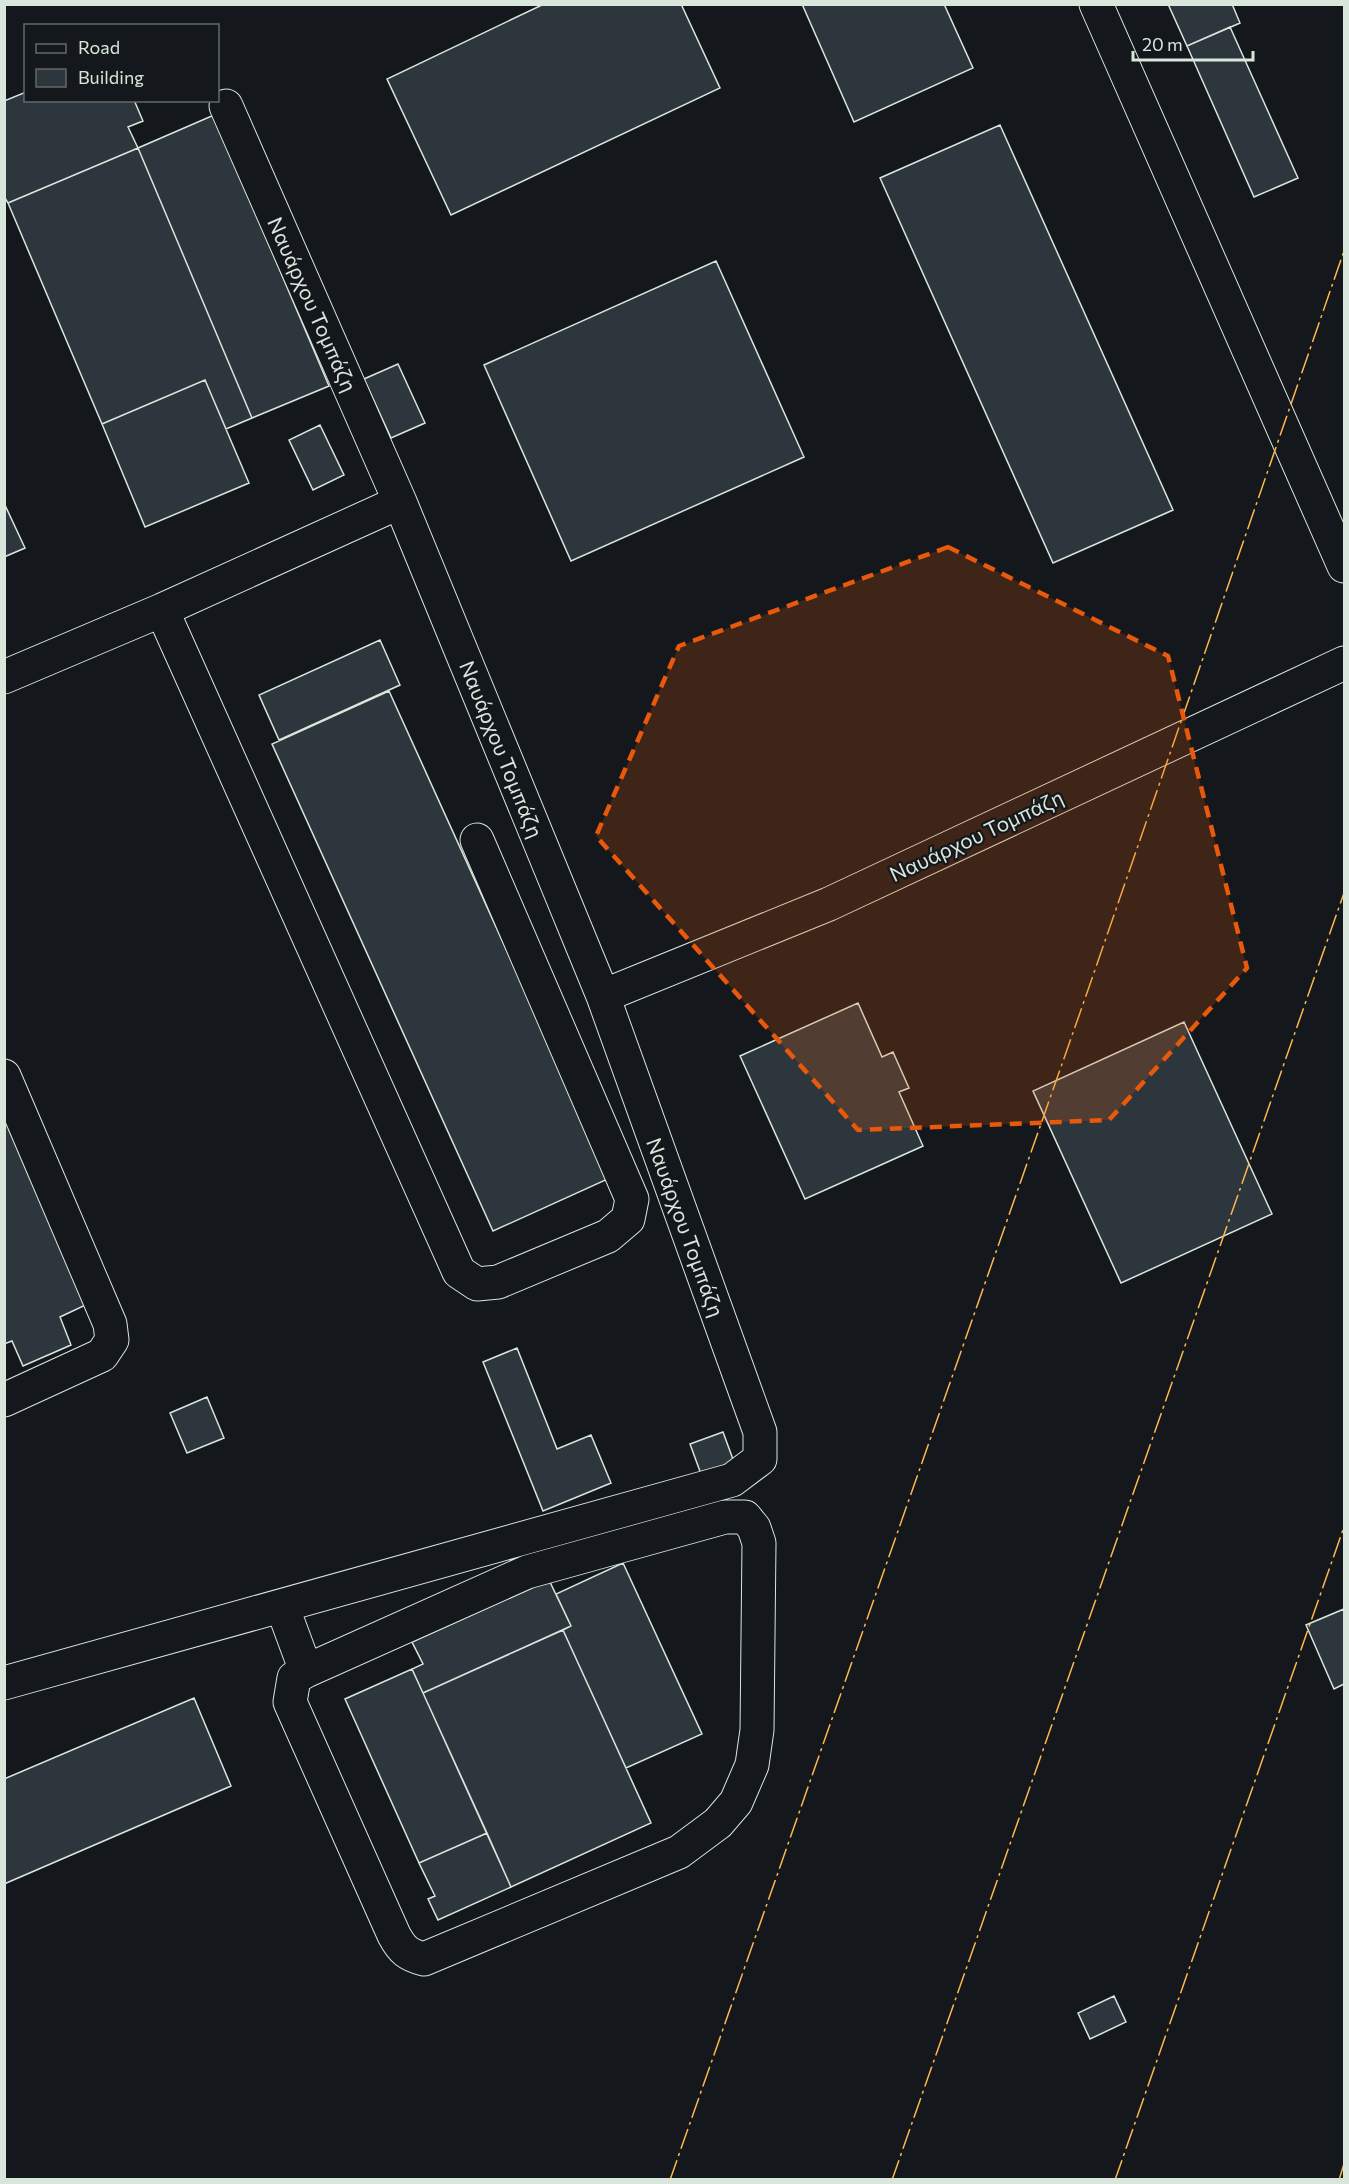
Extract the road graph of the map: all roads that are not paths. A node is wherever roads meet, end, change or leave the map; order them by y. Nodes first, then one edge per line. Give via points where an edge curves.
1 (1096, 4) edge
2 (226, 106) dead end
3 (400, 502) junction
4 (1344, 566) edge
5 (162, 610) junction
6 (1344, 663) edge
7 (4, 677) edge
8 (477, 840) dead end
9 (603, 996) junction
10 (4, 1076) edge
11 (4, 1400) edge
12 (282, 1606) junction
13 (306, 1671) junction
14 (4, 1683) edge

1 - 4 street
2 - 3 street, Ναυάρχου Τομπάζη
3 - 5 street
3 - 9 street, Ναυάρχου Τομπάζη
5 - 7 street
5 - 8 street via 459,1272 477,1284 498,1282 608,1236 628,1219 632,1199
6 - 9 street, Ναυάρχου Τομπάζη via 829,904
9 - 12 street, Ναυάρχου Τομπάζη via 760,1432 760,1459 732,1480
10 - 11 street via 110,1324 111,1340 102,1355
12 - 13 street
12 - 14 street
13 - 13 street via 527,1572 577,1557 725,1517 745,1517 759,1543 757,1730 752,1765 736,1802 718,1823 679,1852 424,1959 411,1956 394,1935 290,1702 294,1678

